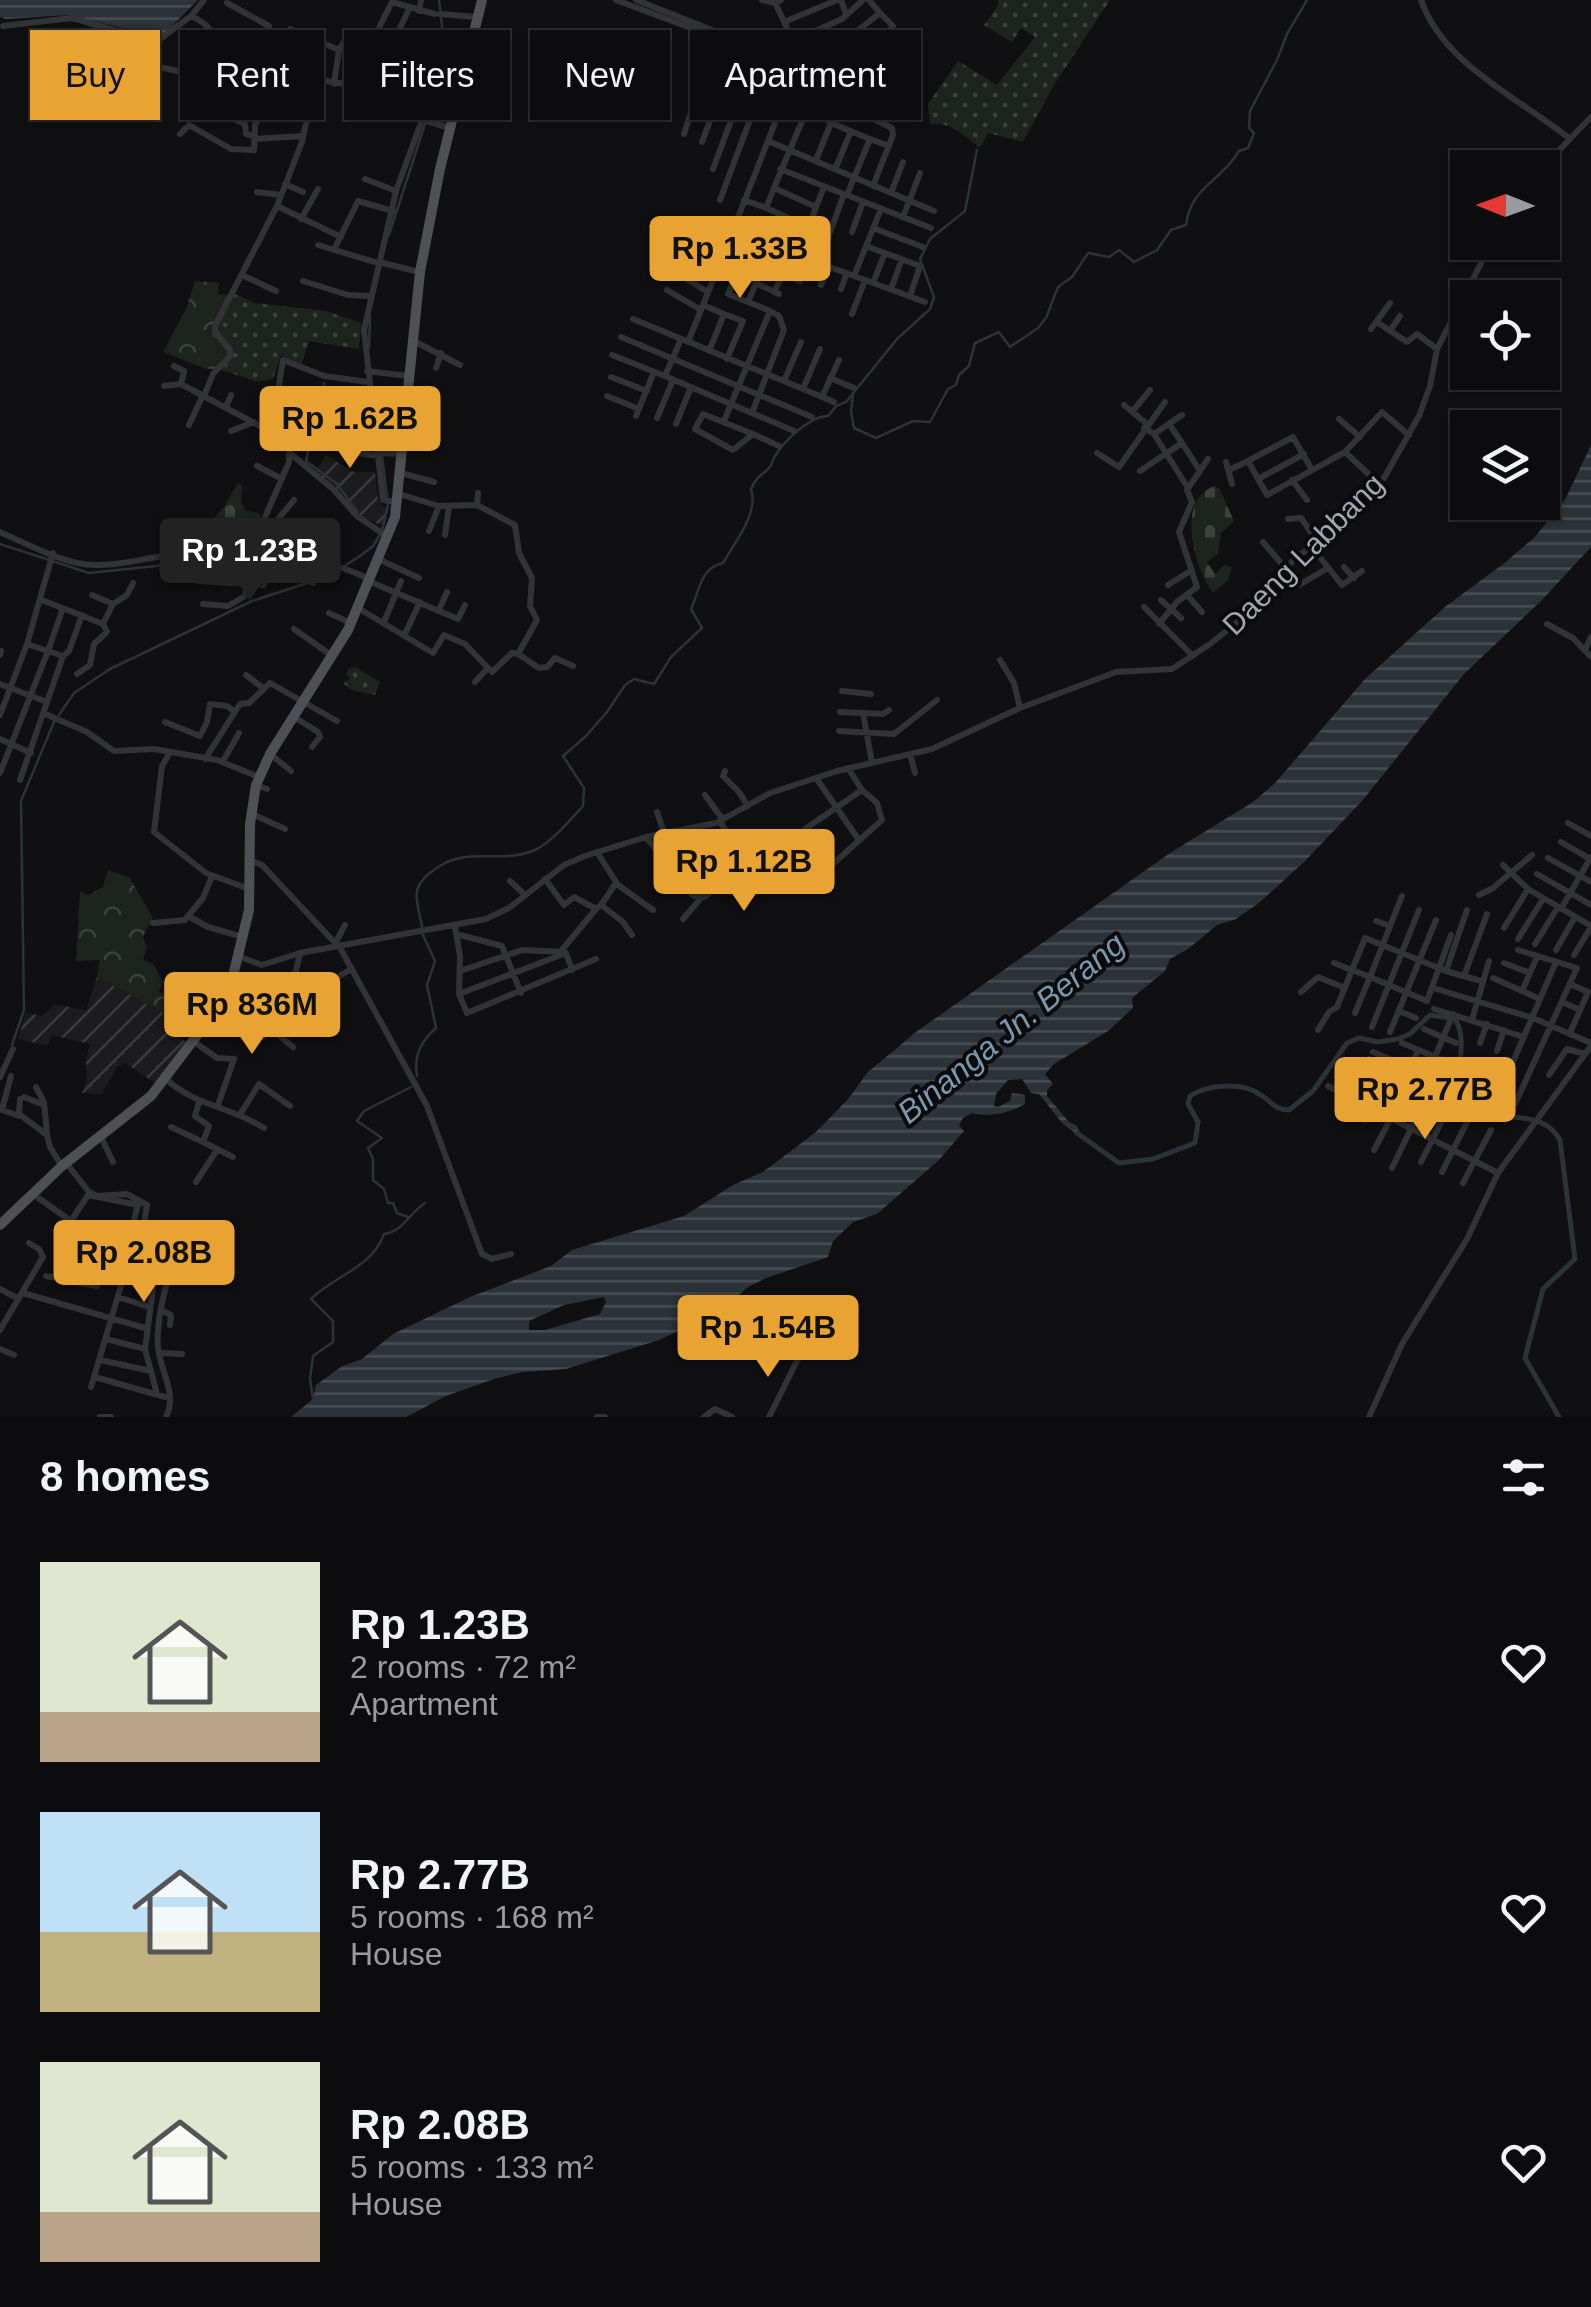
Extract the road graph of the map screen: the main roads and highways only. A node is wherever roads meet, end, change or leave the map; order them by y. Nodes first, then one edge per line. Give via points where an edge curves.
1 (482, 0) edge
2 (0, 1225) edge

1 - 2 main road via 408,322 401,472 352,624 270,754 251,813 256,835 233,976 142,1105 64,1164

